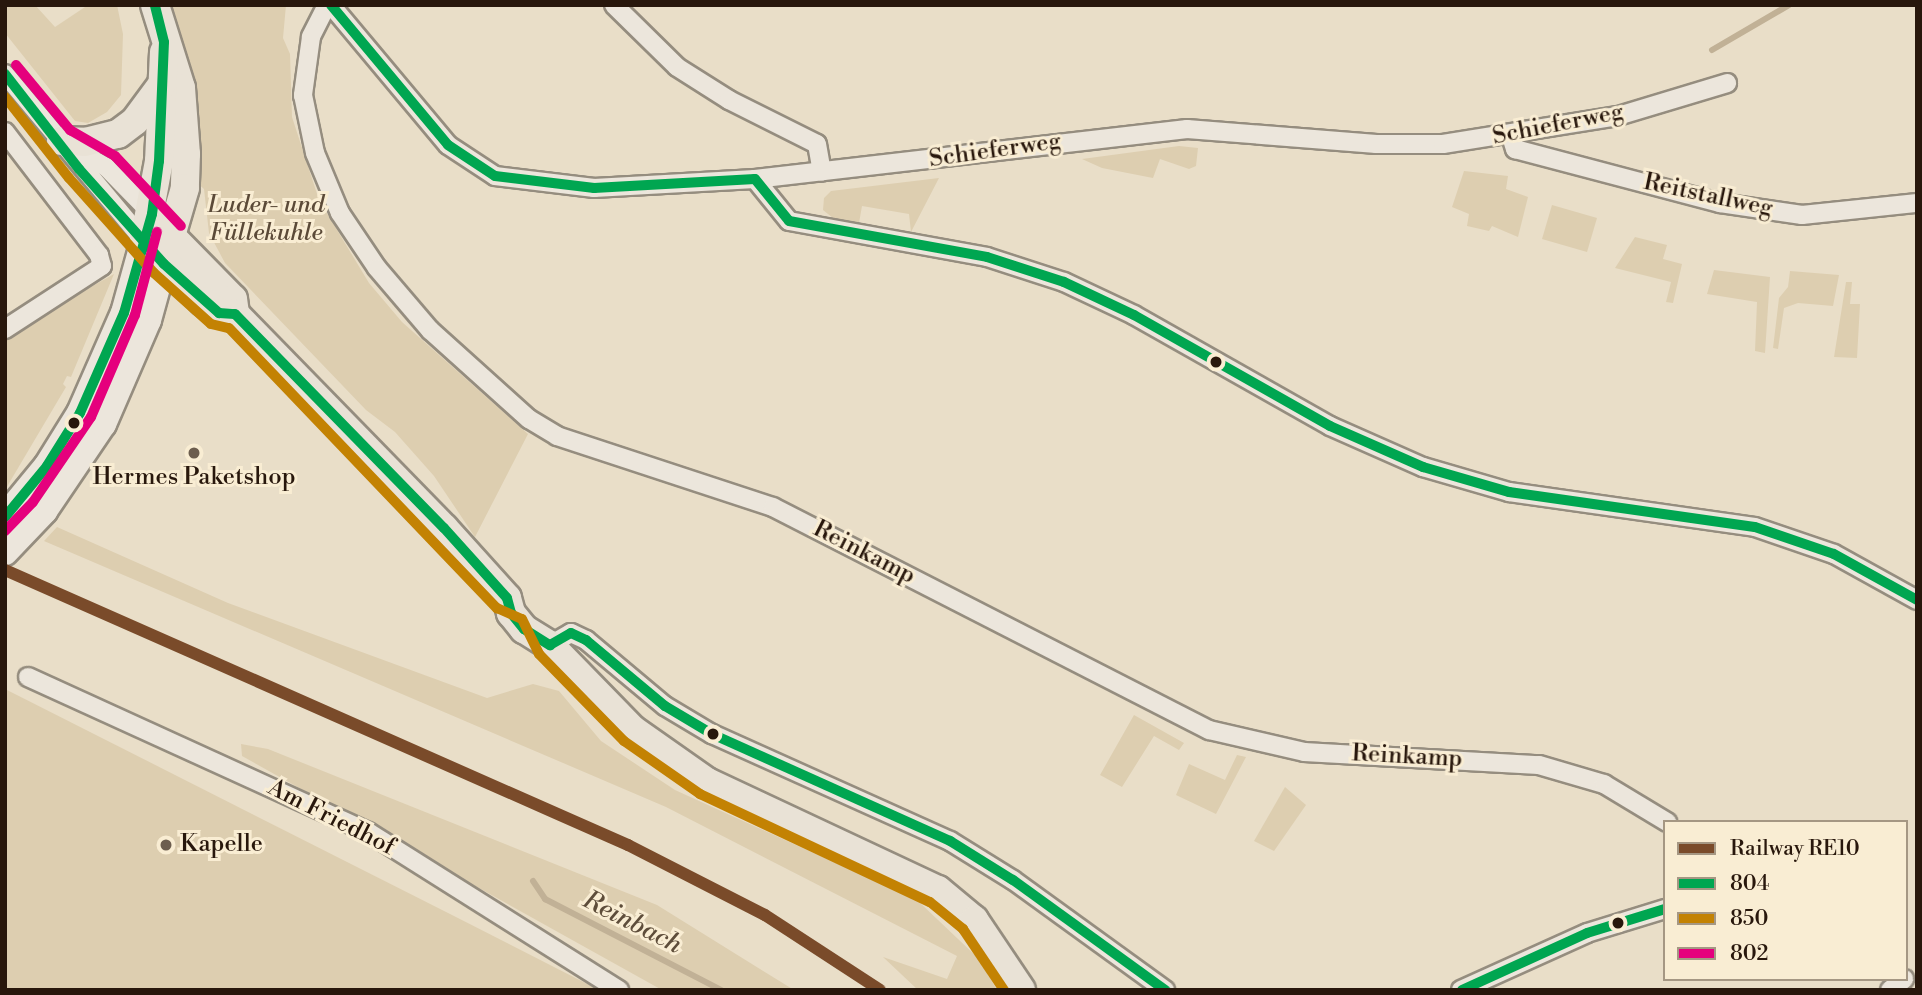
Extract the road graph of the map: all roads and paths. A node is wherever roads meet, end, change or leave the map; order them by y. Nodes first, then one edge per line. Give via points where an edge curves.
1 (155, 5) edge
2 (329, 5) edge
3 (614, 5) edge
4 (164, 42) junction
5 (5, 74) edge
6 (1727, 83) dead end
7 (161, 86) junction
8 (5, 132) edge
9 (1511, 136) junction
10 (61, 141) junction
11 (822, 172) junction
12 (755, 179) junction
13 (1917, 203) edge
14 (152, 214) junction
15 (171, 236) junction
16 (144, 242) junction
17 (164, 264) junction
18 (235, 314) junction
19 (5, 329) edge
20 (5, 517) edge
21 (5, 552) edge
22 (1917, 600) edge
23 (550, 645) junction
24 (28, 677) dead end
25 (1664, 820) edge
26 (1663, 910) edge
27 (619, 990) edge
28 (1021, 990) edge
29 (1165, 990) edge
30 (1461, 990) edge

1 - 4 main road
2 - 12 street, Schieferweg via 447,145 495,176 594,188
2 - 25 street, Reinkamp via 311,37 303,95 315,152 341,213 377,268 430,330 529,419 557,436 773,507 1209,730 1304,752 1539,765 1604,784
3 - 11 street via 677,67 729,100 817,144
4 - 7 main road
4 - 15 main road via 180,88 186,154 186,188
5 - 10 street
6 - 9 street, Schieferweg via 1618,116
7 - 10 main road via 135,121 118,134 85,142
7 - 14 main road
8 - 19 street via 102,261 100,271
9 - 11 street, Schieferweg via 1443,144 1376,144 1188,129
9 - 13 street, Reitstallweg via 1515,149 1720,203 1802,215
10 - 14 street via 106,167
10 - 16 street
11 - 12 street, Schieferweg
12 - 22 street via 789,220 987,257 1064,282 1134,315 1330,426 1423,467 1509,492 1755,527 1834,554
14 - 15 street
14 - 16 main road
15 - 17 main road
15 - 18 main road via 233,299
16 - 17 main road
16 - 20 main road via 124,313 80,413 47,466
17 - 18 main road via 219,313
17 - 21 main road via 148,320 103,424 44,511
18 - 23 main road via 507,598 525,602 539,616
23 - 28 main road via 607,706 665,757 707,782 916,876 962,906
23 - 29 street via 571,633 586,640 665,706 712,734 950,841 1013,880
24 - 27 street, Am Friedhof via 368,832
26 - 30 street via 1587,933

